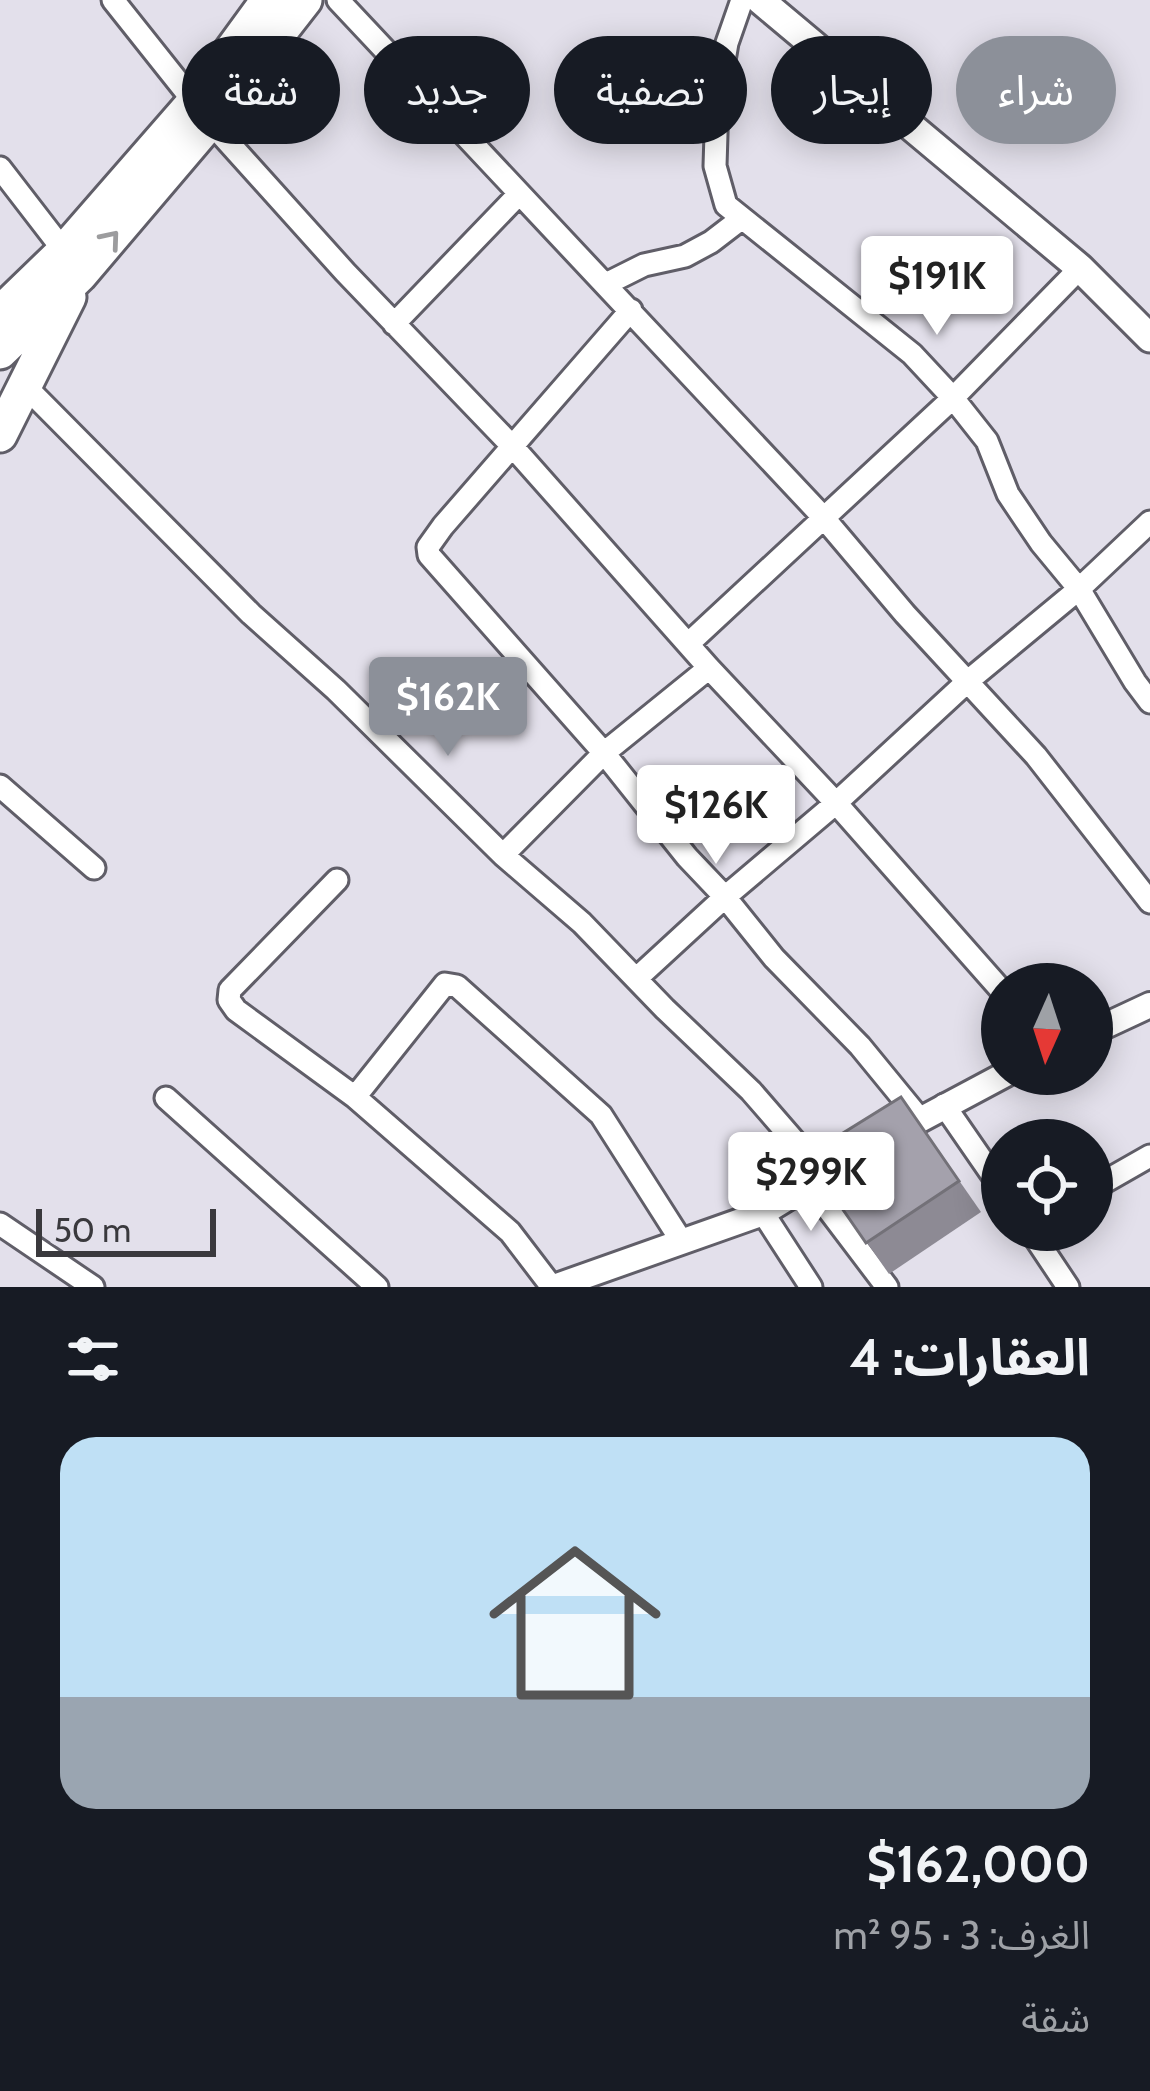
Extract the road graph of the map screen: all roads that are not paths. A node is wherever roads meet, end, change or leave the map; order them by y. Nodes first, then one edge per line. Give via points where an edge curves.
1 (113, 0) edge
2 (268, 0) edge
3 (305, 0) edge
4 (338, 0) edge
5 (742, 0) edge
6 (760, 0) edge
7 (247, 36) edge
8 (272, 36) edge
9 (182, 87) edge
10 (182, 135) edge
11 (231, 144) edge
12 (0, 168) edge
13 (519, 194) junction
14 (741, 219) junction
15 (72, 263) junction
16 (1080, 268) junction
17 (606, 284) junction
18 (631, 310) junction
19 (0, 313) edge
20 (394, 325) junction
21 (1150, 338) edge
22 (0, 352) edge
23 (25, 386) junction
24 (953, 398) junction
25 (0, 435) edge
26 (513, 448) junction
27 (823, 517) junction
28 (1150, 523) edge
29 (1079, 589) junction
30 (688, 644) junction
31 (710, 668) junction
32 (968, 681) junction
33 (1150, 702) edge
34 (604, 753) junction
35 (0, 786) edge
36 (836, 803) junction
37 (503, 855) junction
38 (94, 868) dead end
39 (337, 880) dead end
40 (725, 897) junction
41 (1150, 902) edge
42 (981, 967) edge
43 (637, 978) junction
44 (1150, 1005) edge
45 (1113, 1022) edge
46 (981, 1086) edge
47 (355, 1097) junction
48 (166, 1098) dead end
49 (944, 1105) junction
50 (920, 1118) junction
51 (1150, 1156) edge
52 (981, 1159) edge
53 (1113, 1177) edge
54 (816, 1179) junction
55 (763, 1213) junction
56 (0, 1224) edge
57 (682, 1242) junction
58 (1044, 1251) edge
59 (93, 1287) edge
60 (377, 1287) edge
61 (553, 1287) edge
62 (811, 1287) edge
63 (886, 1287) edge
64 (1068, 1287) edge

1 - 9 street
2 - 7 highway
3 - 8 highway
4 - 13 street
5 - 14 street via 717,102 715,166 726,205
6 - 16 main road
10 - 15 highway
11 - 20 street
12 - 15 street
13 - 17 street
13 - 20 street
14 - 17 street via 685,256
14 - 24 street via 913,354
15 - 19 highway
15 - 22 highway
15 - 23 highway
16 - 21 main road
16 - 24 street
17 - 18 street
18 - 26 street
18 - 27 street
20 - 26 street
23 - 25 highway
23 - 37 street
24 - 27 street
24 - 29 street via 987,441 1008,494
26 - 30 street
26 - 34 street via 443,526 429,555
27 - 30 street
27 - 32 street
28 - 29 street
29 - 32 street
29 - 33 street
30 - 31 street
31 - 34 street
31 - 36 street
32 - 36 street
32 - 41 street
34 - 37 street
34 - 40 street
35 - 38 street
36 - 40 street
36 - 42 street
37 - 43 street
39 - 47 street via 229,1000
40 - 43 street
40 - 50 street
43 - 54 street via 751,1090
44 - 45 street
46 - 49 street
47 - 57 street via 445,984 457,986 602,1115
47 - 61 street via 510,1232
48 - 60 street
49 - 50 street
49 - 52 street
50 - 54 street
51 - 53 street
54 - 55 street
54 - 63 street
55 - 57 street
55 - 62 street
56 - 59 street
57 - 61 street
58 - 64 street

